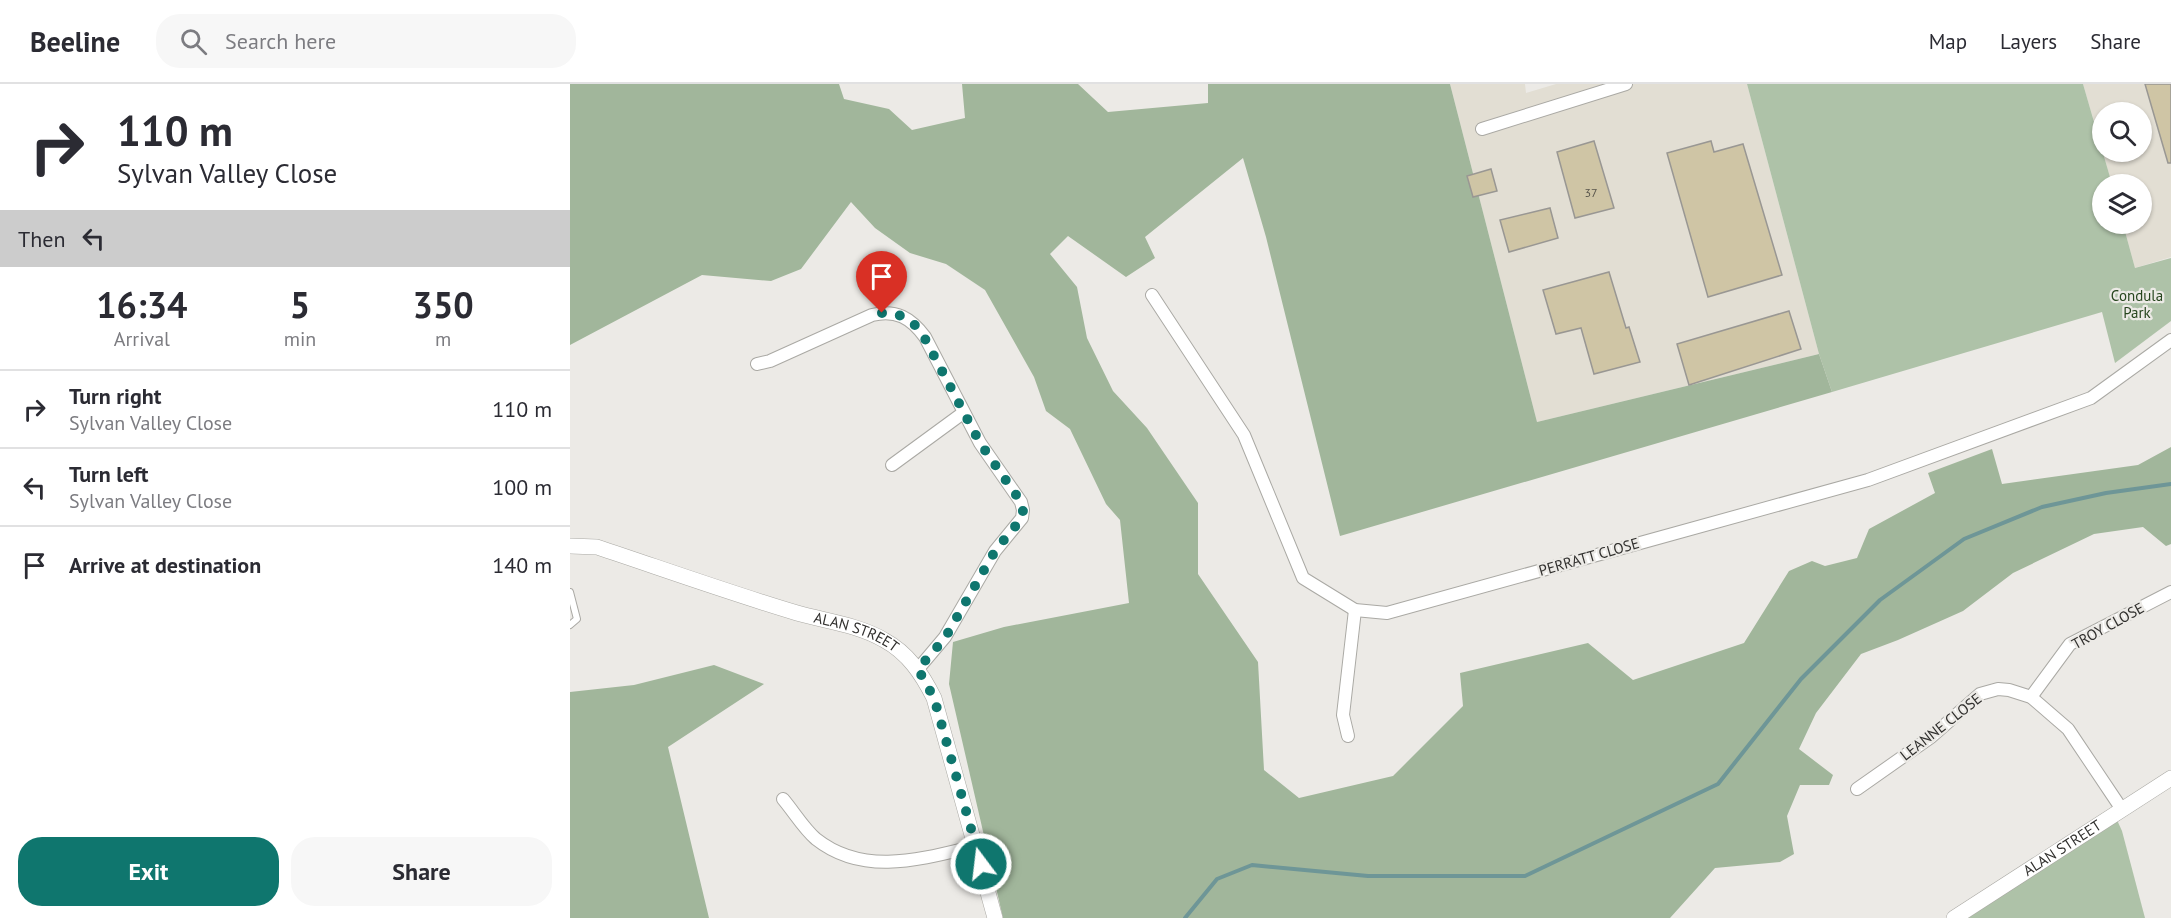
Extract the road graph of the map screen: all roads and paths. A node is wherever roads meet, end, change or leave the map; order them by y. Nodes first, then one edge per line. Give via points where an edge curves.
1 (1626, 84) edge
2 (1482, 129) dead end
3 (1152, 295) dead end
4 (2171, 340) edge
5 (757, 364) dead end
6 (963, 413) junction
7 (891, 465) dead end
8 (570, 546) edge
9 (570, 592) edge
10 (2171, 592) edge
11 (1355, 610) junction
12 (570, 625) edge
13 (918, 669) junction
14 (2031, 697) junction
15 (1348, 736) dead end
16 (2171, 778) edge
17 (1857, 789) dead end
18 (783, 800) dead end
19 (2121, 808) junction
20 (976, 846) junction
21 (995, 918) edge
22 (1954, 918) edge

1 - 2 street
3 - 11 street, PERRATT CLOSE via 1244,435 1303,578
4 - 11 street, PERRATT CLOSE via 2091,398 1868,480 1387,613
5 - 6 street via 872,315 902,315 924,337
6 - 7 street
6 - 13 street via 1021,502 1022,518 995,551 945,638
8 - 13 street, ALAN STREET via 597,547 870,633 885,640
9 - 12 lane via 577,619
10 - 14 street, TROY CLOSE via 2070,644
11 - 15 street via 1343,715
13 - 20 street, ALAN STREET via 934,698
14 - 17 street, LEANNE CLOSE via 1998,688 1980,694 1931,737
14 - 19 street, LEANNE CLOSE via 2068,729
16 - 19 street, ALAN STREET
18 - 20 street via 815,838 843,856 878,863 916,860
19 - 22 street, ALAN STREET
20 - 21 street, ALAN STREET

